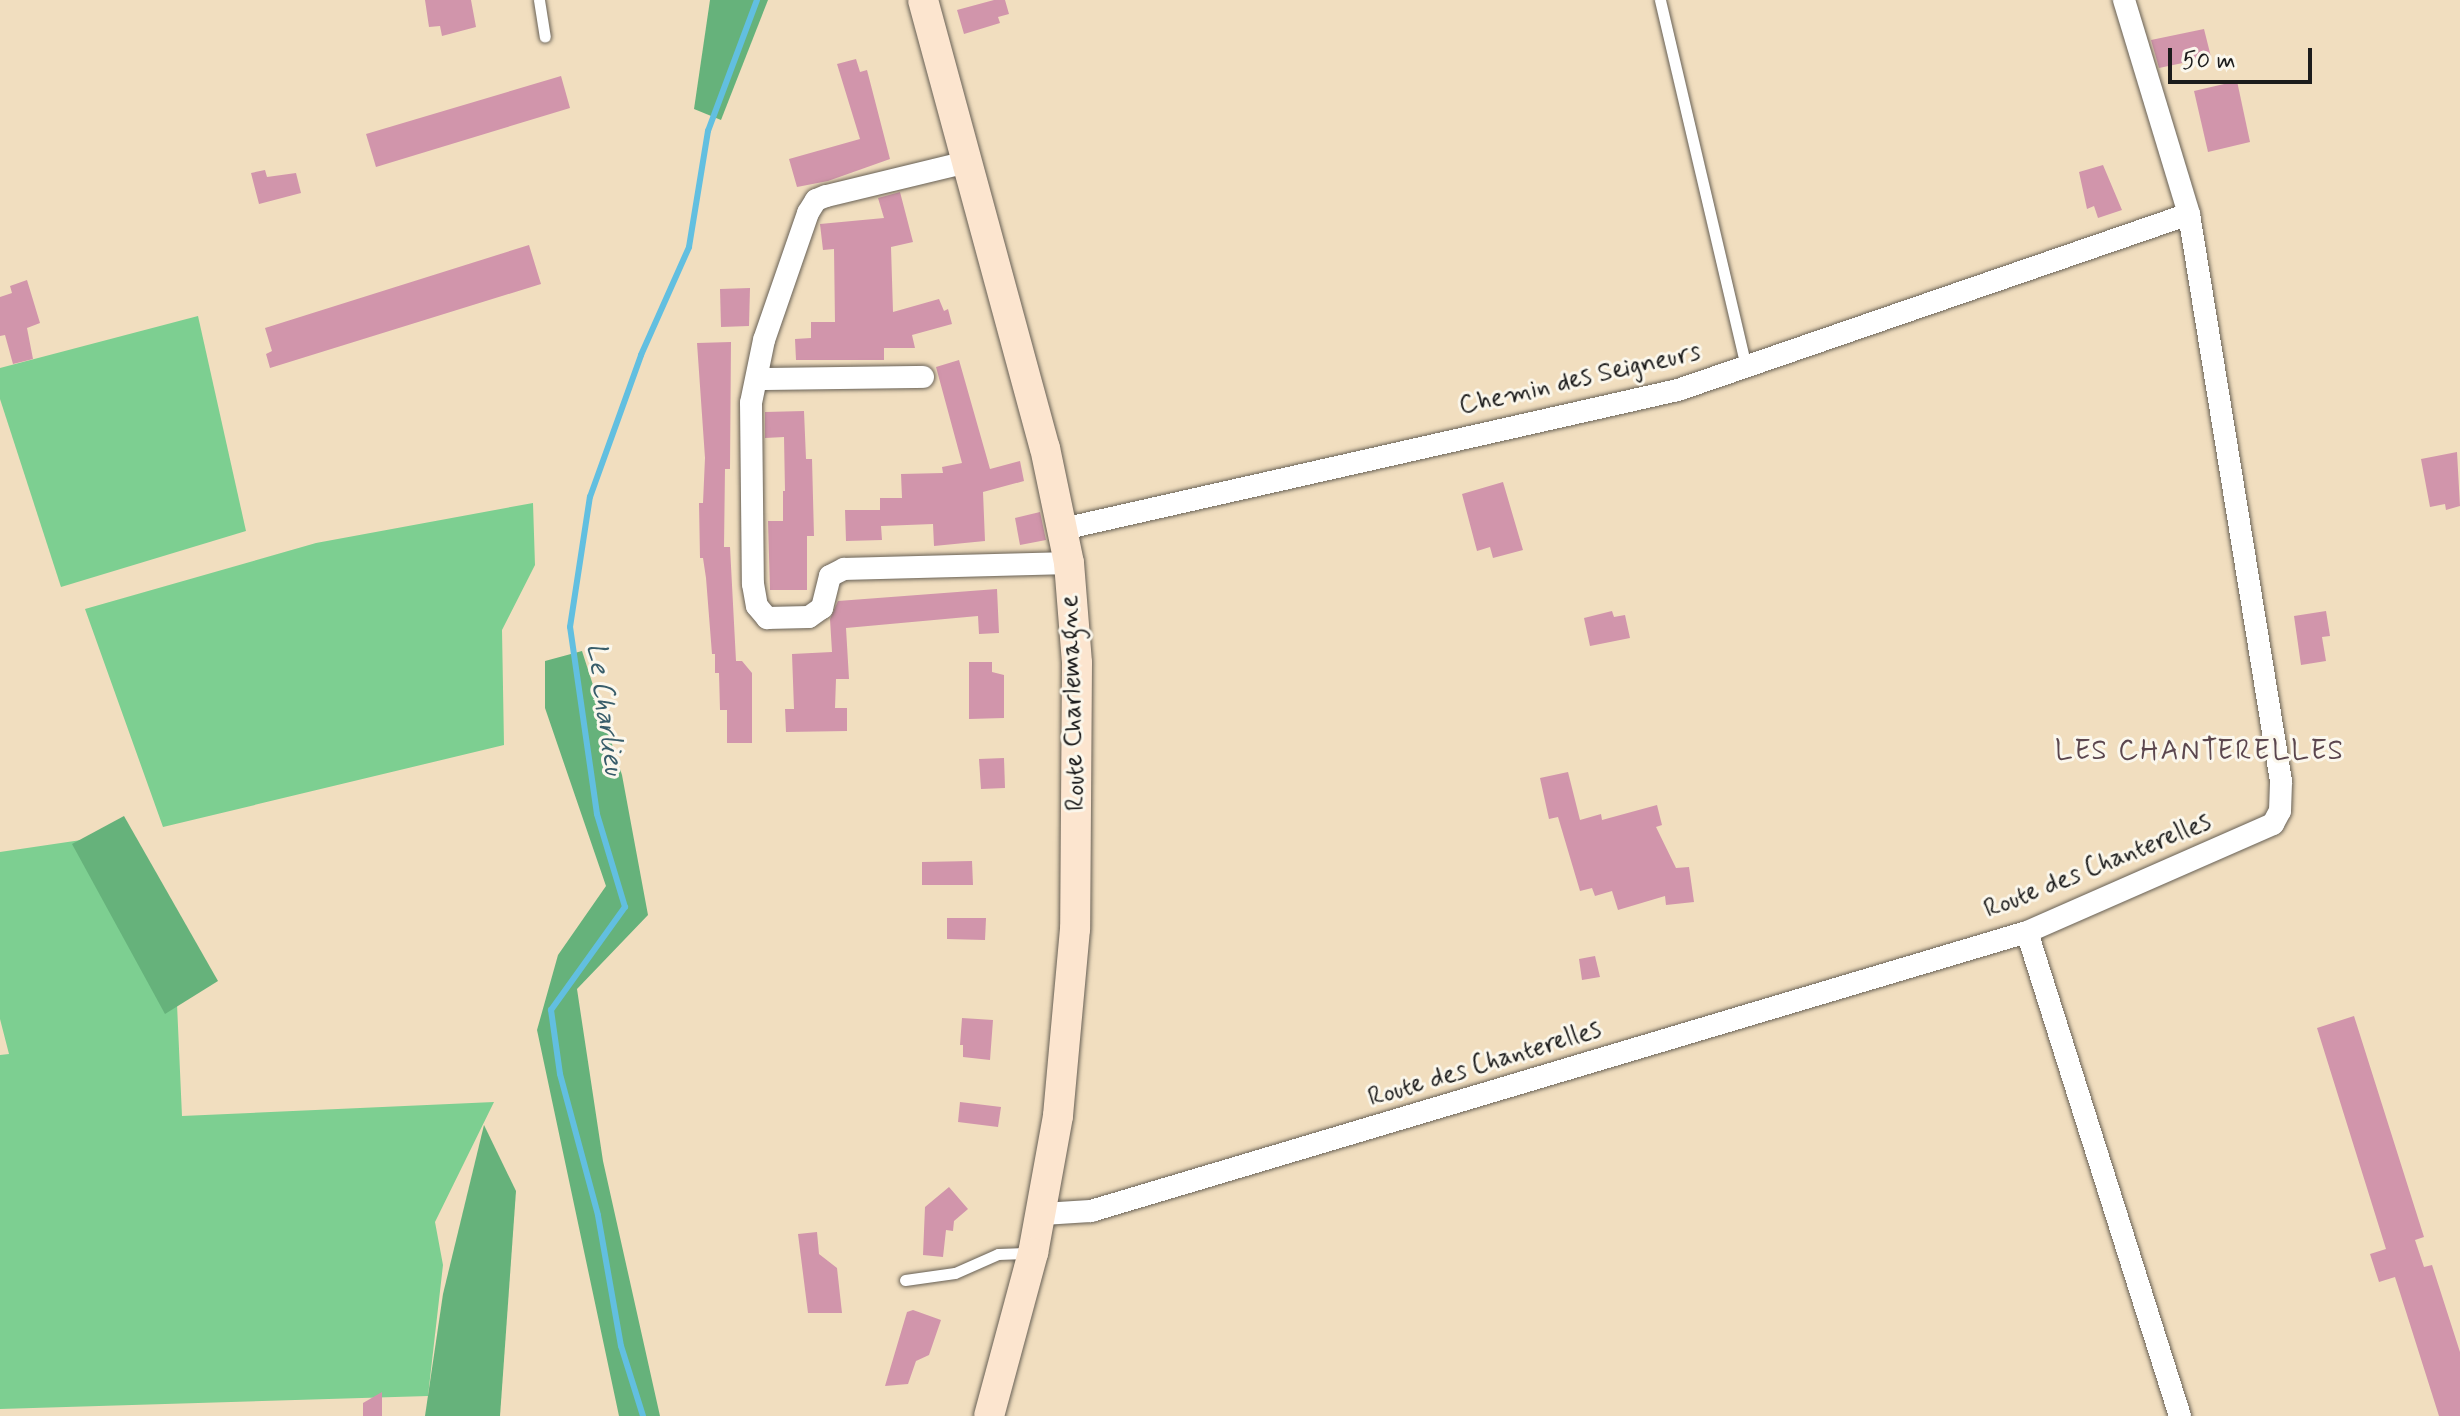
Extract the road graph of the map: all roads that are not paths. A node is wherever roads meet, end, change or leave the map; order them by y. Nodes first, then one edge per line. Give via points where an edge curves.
1 (539, 0) edge
2 (923, 0) edge
3 (1660, 0) edge
4 (2124, 0) edge
5 (545, 37) dead end
6 (967, 162) junction
7 (2189, 214) junction
8 (1746, 367) junction
9 (923, 377) dead end
10 (758, 379) junction
11 (1063, 529) junction
12 (1069, 563) junction
13 (2027, 932) junction
14 (1042, 1214) junction
15 (1033, 1253) junction
16 (905, 1280) dead end
17 (989, 1416) edge
18 (2180, 1416) edge

1 - 5 lane
2 - 6 main road, Route Charlemagne
3 - 8 lane
4 - 7 street, Route des Chanterelles
6 - 10 street via 816,200 764,340
6 - 11 main road, Route Charlemagne
7 - 8 street, Chemin des Seigneurs
7 - 13 street, Route des Chanterelles via 2247,556 2281,781 2280,811 2273,824 2255,833
8 - 11 street, Chemin des Seigneurs via 1678,390
9 - 10 street
10 - 12 street via 751,403 753,584 757,606 767,618 809,617 822,608 830,576 844,569
11 - 12 main road, Route Charlemagne
12 - 14 main road, Route Charlemagne via 1077,663 1075,929 1058,1116
13 - 14 street, Route des Chanterelles via 1106,1207
13 - 18 street
14 - 15 main road, Route Charlemagne
15 - 16 lane via 998,1254 955,1273
15 - 17 main road, Route Charlemagne

